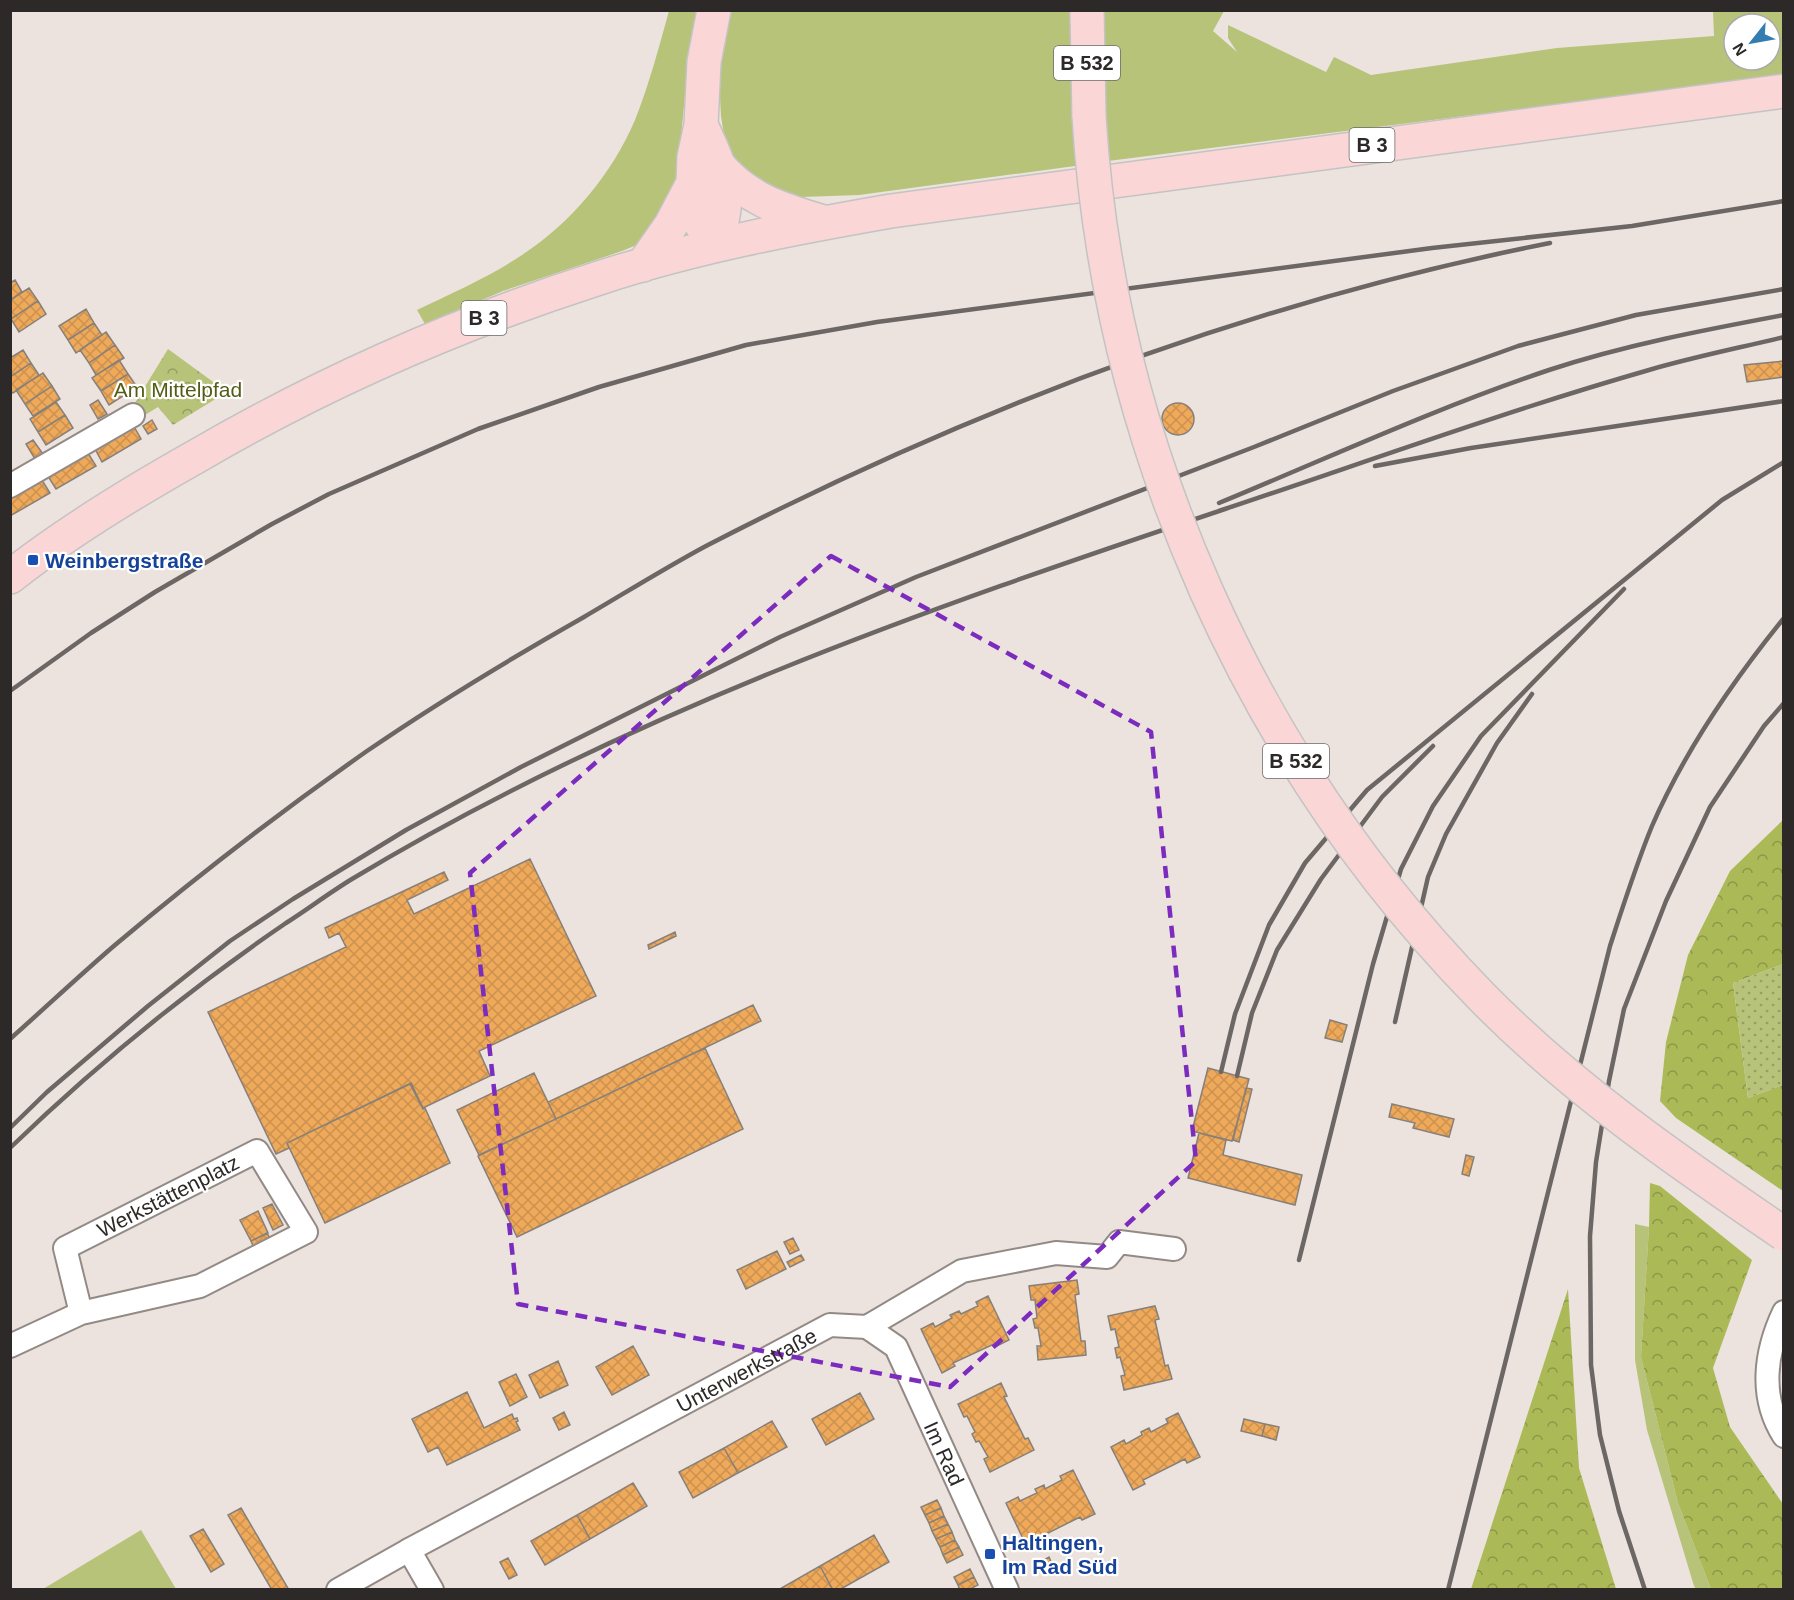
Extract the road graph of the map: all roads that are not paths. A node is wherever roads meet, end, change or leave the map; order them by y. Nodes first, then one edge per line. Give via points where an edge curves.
1 (714, 10) edge
2 (1087, 10) edge
3 (1784, 91) edge
4 (706, 174) junction
5 (824, 223) junction
6 (714, 246) junction
7 (643, 265) junction
8 (134, 415) dead end
9 (10, 486) edge
10 (10, 577) edge
11 (1784, 1234) edge
12 (1174, 1249) dead end
13 (1784, 1312) edge
14 (81, 1313) junction
15 (867, 1327) junction
16 (10, 1346) edge
17 (1784, 1437) edge
18 (409, 1550) junction
19 (338, 1590) edge
20 (432, 1590) edge
21 (1006, 1590) edge

1 - 4 main road via 704,62 701,124
2 - 11 main road, B 532, bridge via 1091,151 1107,269 1144,426 1219,621 1292,755 1362,857 1483,998 1600,1103
3 - 5 main road, B 3
4 - 5 main road via 732,181 752,196 783,210
4 - 6 main road via 724,192 725,211
4 - 7 main road
5 - 6 main road, B 3
6 - 7 main road, B 3
7 - 10 main road, B 3 via 476,321 330,384 151,482
8 - 9 street
12 - 15 street via 1119,1242 1107,1257 1056,1253 962,1271
13 - 17 street via 1769,1353 1767,1373 1768,1397
14 - 14 street, Werkstättenplatz via 200,1286 306,1232 257,1151 65,1248
14 - 16 street, Werkstättenplatz
15 - 18 street, Unterwerkstraße via 830,1325
15 - 21 street, Im Rad via 896,1347
18 - 19 street, Unterwerkstraße
18 - 20 street

